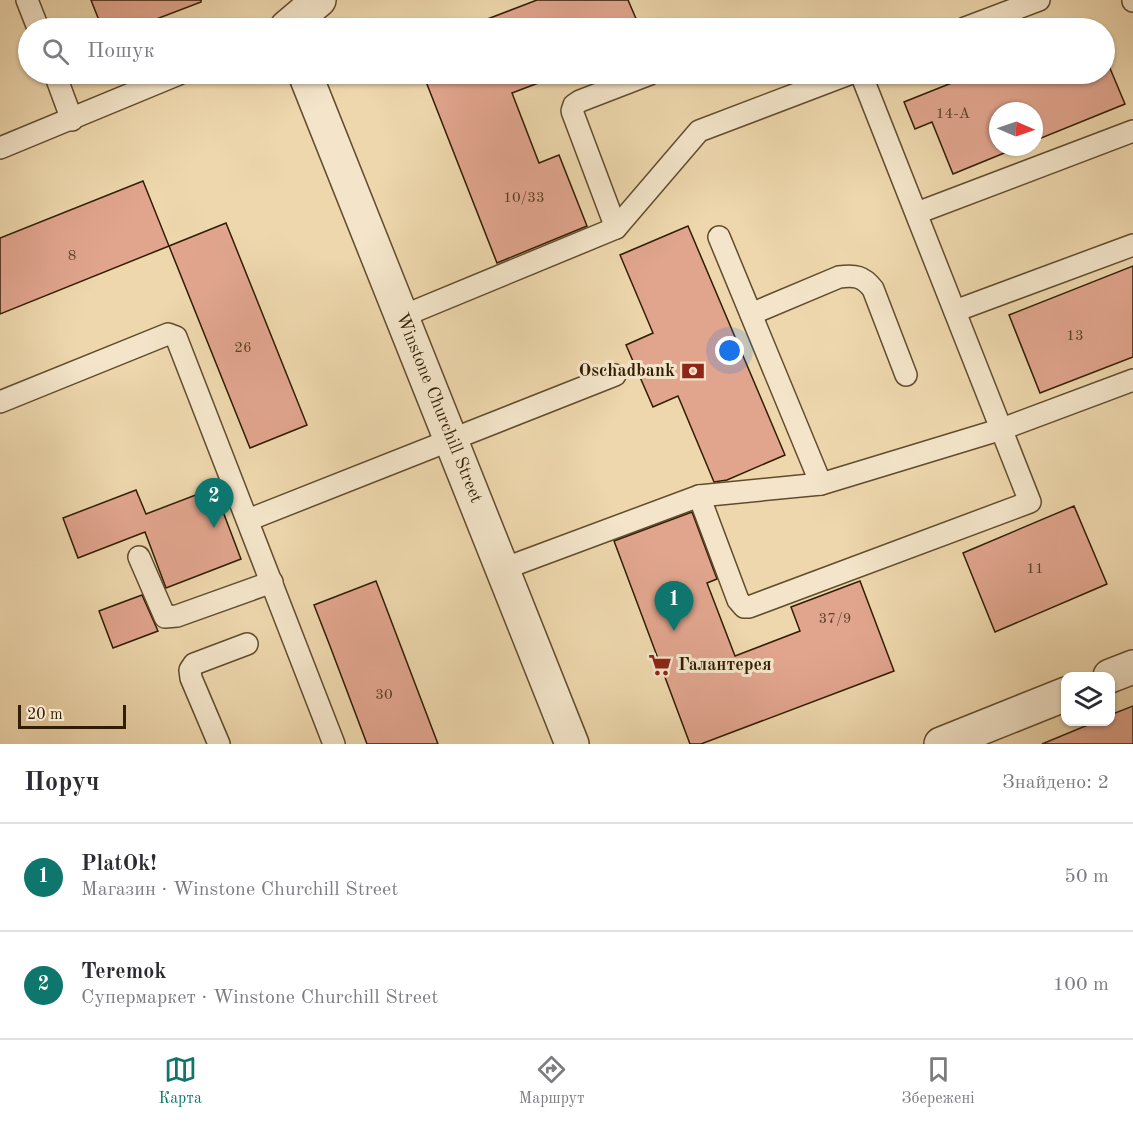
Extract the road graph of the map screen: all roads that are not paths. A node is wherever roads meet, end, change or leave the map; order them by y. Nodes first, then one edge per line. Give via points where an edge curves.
1 (27, 0) edge
2 (319, 0) edge
3 (1039, 0) edge
4 (34, 18) edge
5 (288, 18) edge
6 (991, 18) edge
7 (59, 84) edge
8 (155, 84) edge
9 (309, 84) edge
10 (624, 84) edge
11 (823, 84) edge
12 (865, 84) edge
13 (72, 120) junction
14 (1133, 131) edge
15 (0, 148) edge
16 (917, 213) junction
17 (616, 228) junction
18 (719, 237) dead end
19 (1133, 245) edge
20 (955, 311) junction
21 (751, 314) junction
22 (403, 316) junction
23 (615, 375) dead end
24 (906, 375) dead end
25 (1133, 380) edge
26 (0, 402) edge
27 (1002, 429) junction
28 (452, 440) junction
29 (821, 484) junction
30 (699, 496) junction
31 (248, 520) junction
32 (139, 557) dead end
33 (503, 569) junction
34 (272, 582) junction
35 (247, 644) dead end
36 (1133, 667) edge
37 (1115, 674) edge
38 (1061, 696) edge
39 (219, 744) edge
40 (334, 744) edge
41 (572, 744) edge
42 (941, 744) edge

1 - 4 lane
2 - 5 street
3 - 6 lane
7 - 13 lane
8 - 13 lane
9 - 22 street, Winstone Churchill Street
10 - 17 lane via 580,101 572,111
11 - 17 lane via 699,131
12 - 16 lane
13 - 15 lane
14 - 16 lane
16 - 20 lane
17 - 22 lane
18 - 21 lane
19 - 20 lane
20 - 27 lane
21 - 24 lane via 839,277 865,278 873,289
21 - 29 lane
22 - 28 street, Winstone Churchill Street
23 - 28 lane
25 - 27 lane
26 - 31 lane via 173,334
27 - 29 lane
27 - 30 lane via 1030,500 1028,504 749,607 738,600
28 - 31 lane
28 - 33 street, Winstone Churchill Street
29 - 30 lane
30 - 33 lane
31 - 34 lane
32 - 34 lane via 165,617
33 - 41 street, Winstone Churchill Street
34 - 40 lane
35 - 39 lane via 194,664 190,670
36 - 37 street
38 - 42 street

